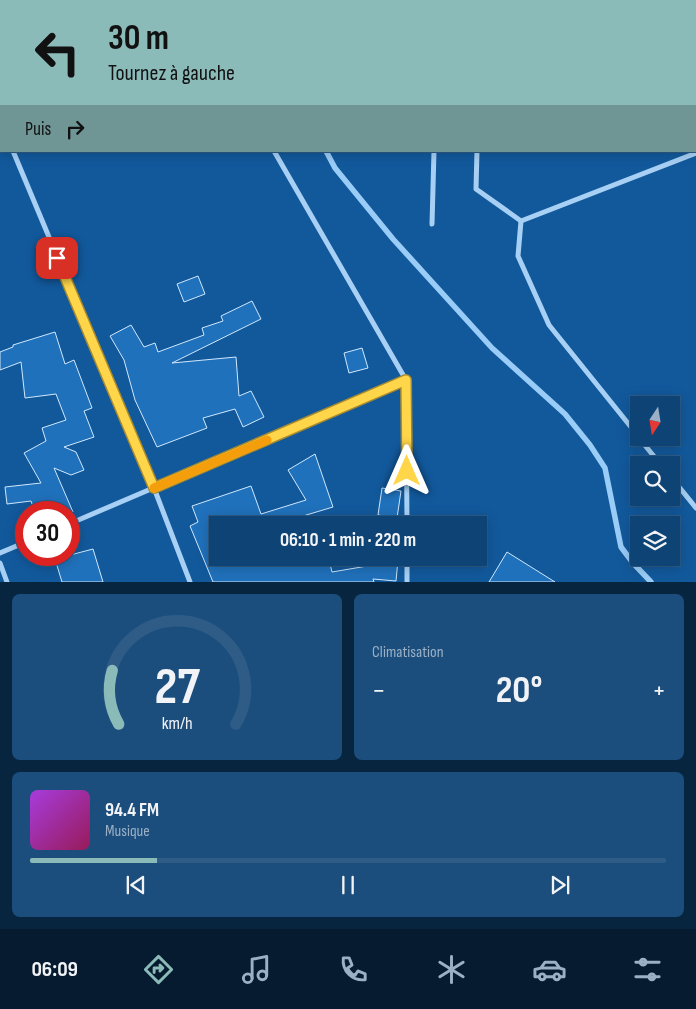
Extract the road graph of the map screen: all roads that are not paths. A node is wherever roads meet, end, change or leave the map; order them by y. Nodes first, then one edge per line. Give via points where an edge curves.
1 (13, 152) edge
2 (275, 152) edge
3 (434, 152) edge
4 (477, 152) edge
5 (696, 153) edge
6 (521, 221) junction
7 (432, 224) dead end
8 (406, 380) junction
9 (630, 426) edge
10 (646, 446) edge
11 (654, 456) edge
12 (154, 488) junction
13 (680, 488) edge
14 (696, 508) edge
15 (407, 516) edge
16 (80, 519) edge
17 (15, 547) edge
18 (0, 553) edge
19 (0, 563) edge
20 (407, 566) edge
21 (7, 582) edge
22 (190, 582) edge
23 (407, 582) edge

1 - 12 street
2 - 8 street
3 - 7 street
4 - 6 street via 476,189
5 - 6 street
6 - 9 street via 518,256 549,325
8 - 12 street
8 - 15 street
10 - 11 street
12 - 16 street
12 - 22 street
13 - 14 street
17 - 18 street
19 - 21 street
20 - 23 street

